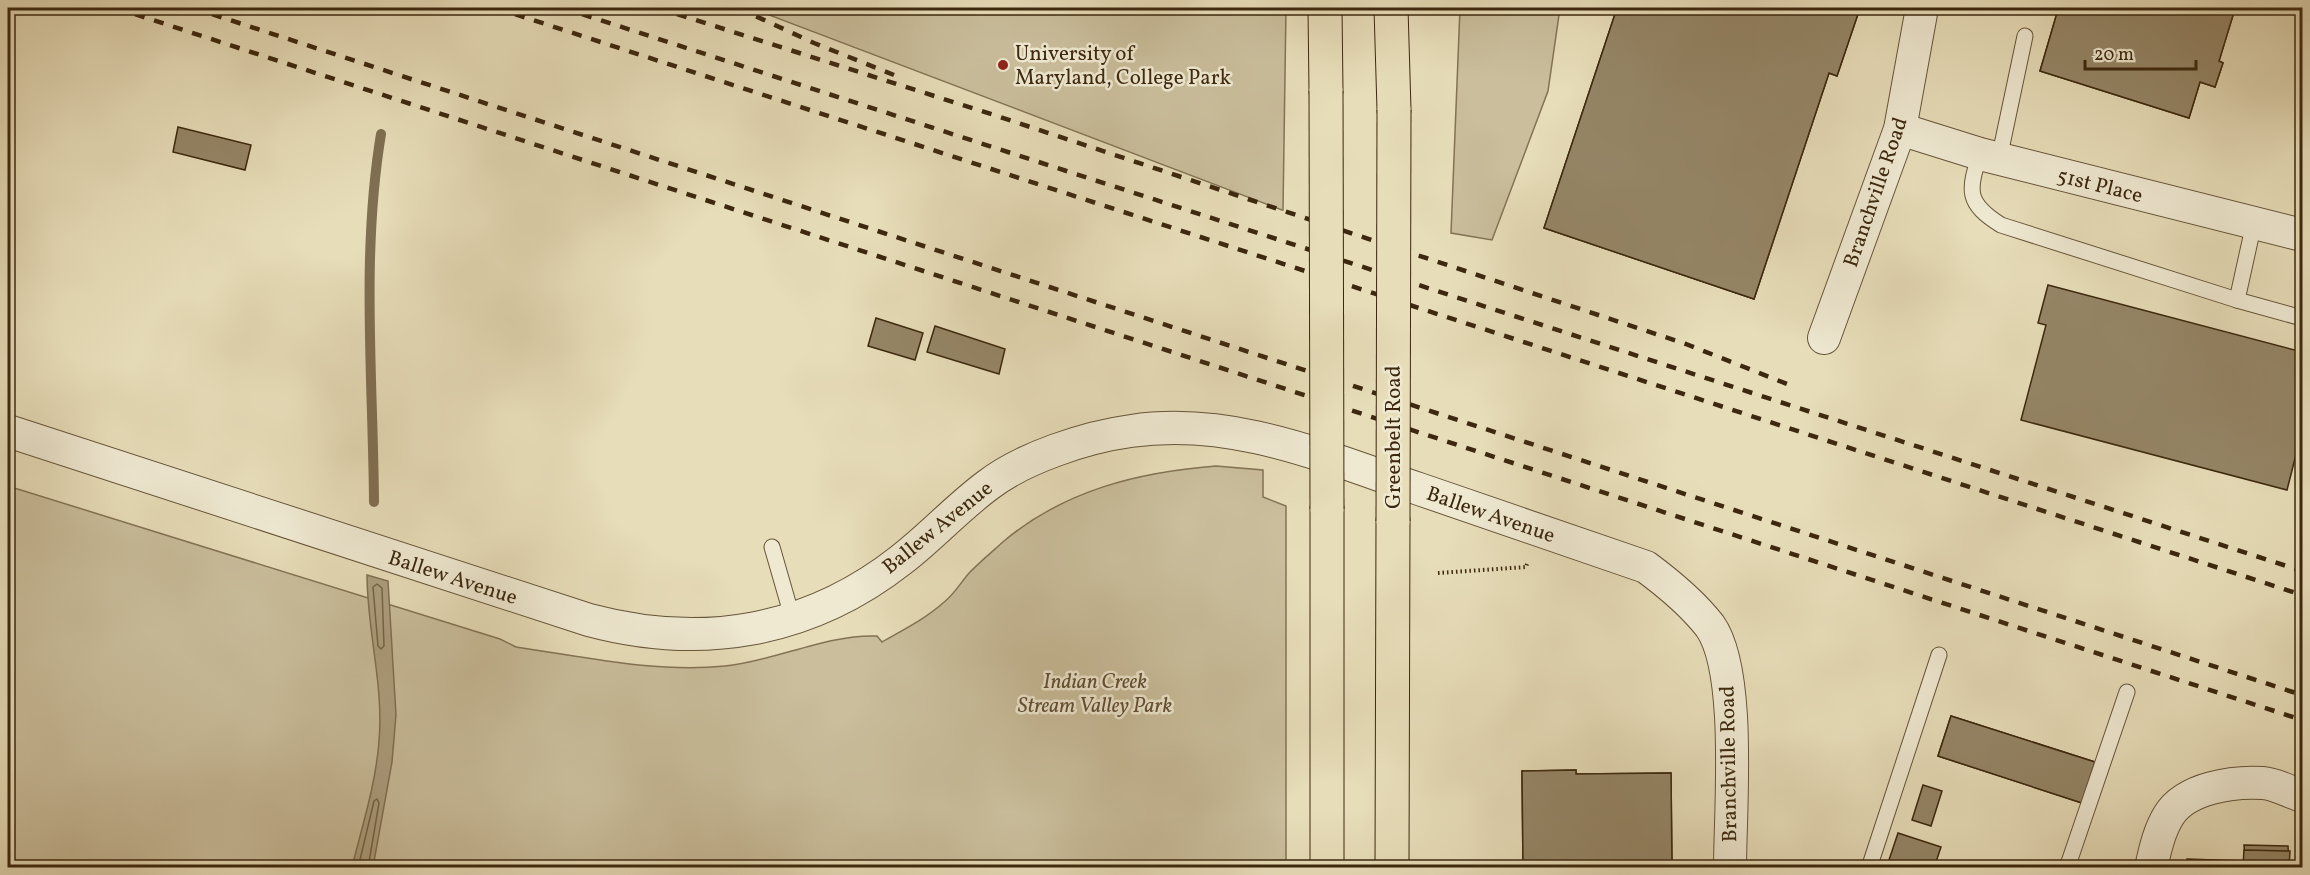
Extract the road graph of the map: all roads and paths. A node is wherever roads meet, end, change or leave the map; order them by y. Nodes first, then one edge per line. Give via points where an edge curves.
1 (1325, 8) edge
2 (1391, 8) edge
3 (1923, 8) edge
4 (2025, 36) dead end
5 (1900, 129) junction
6 (1989, 157) junction
7 (2254, 223) junction
8 (2302, 235) edge
9 (2237, 300) junction
10 (2302, 318) edge
11 (1824, 338) dead end
12 (8, 431) edge
13 (772, 547) dead end
14 (1526, 567) dead end
15 (1438, 573) dead end
16 (793, 620) junction
17 (1710, 627) joint
18 (1939, 655) dead end
19 (2127, 692) dead end
20 (2302, 796) edge
21 (1327, 867) edge
22 (1392, 867) edge
23 (1730, 867) edge
24 (1869, 867) edge
25 (2067, 867) edge
26 (2151, 867) edge

1 - 21 main road, bridge
2 - 22 main road, Greenbelt Road, bridge
3 - 5 street, Branchville Road
4 - 6 lane
5 - 6 street, 51st Place
5 - 11 street, Branchville Road
6 - 7 street, 51st Place
6 - 9 lane via 1971,183 1972,197 1978,208 2001,225
7 - 8 street, 51st Place
7 - 9 lane
9 - 10 lane
12 - 16 street, Ballew Avenue via 626,630 709,636
13 - 16 lane
14 - 15 path
16 - 17 street, Ballew Avenue via 827,605 900,561 1007,473 1082,442 1161,427 1214,429 1287,443 1646,567 1673,586
17 - 23 street, Branchville Road via 1723,660 1731,710
18 - 24 lane
19 - 25 lane
20 - 26 street via 2265,783 2227,785 2194,795 2170,813 2156,843

